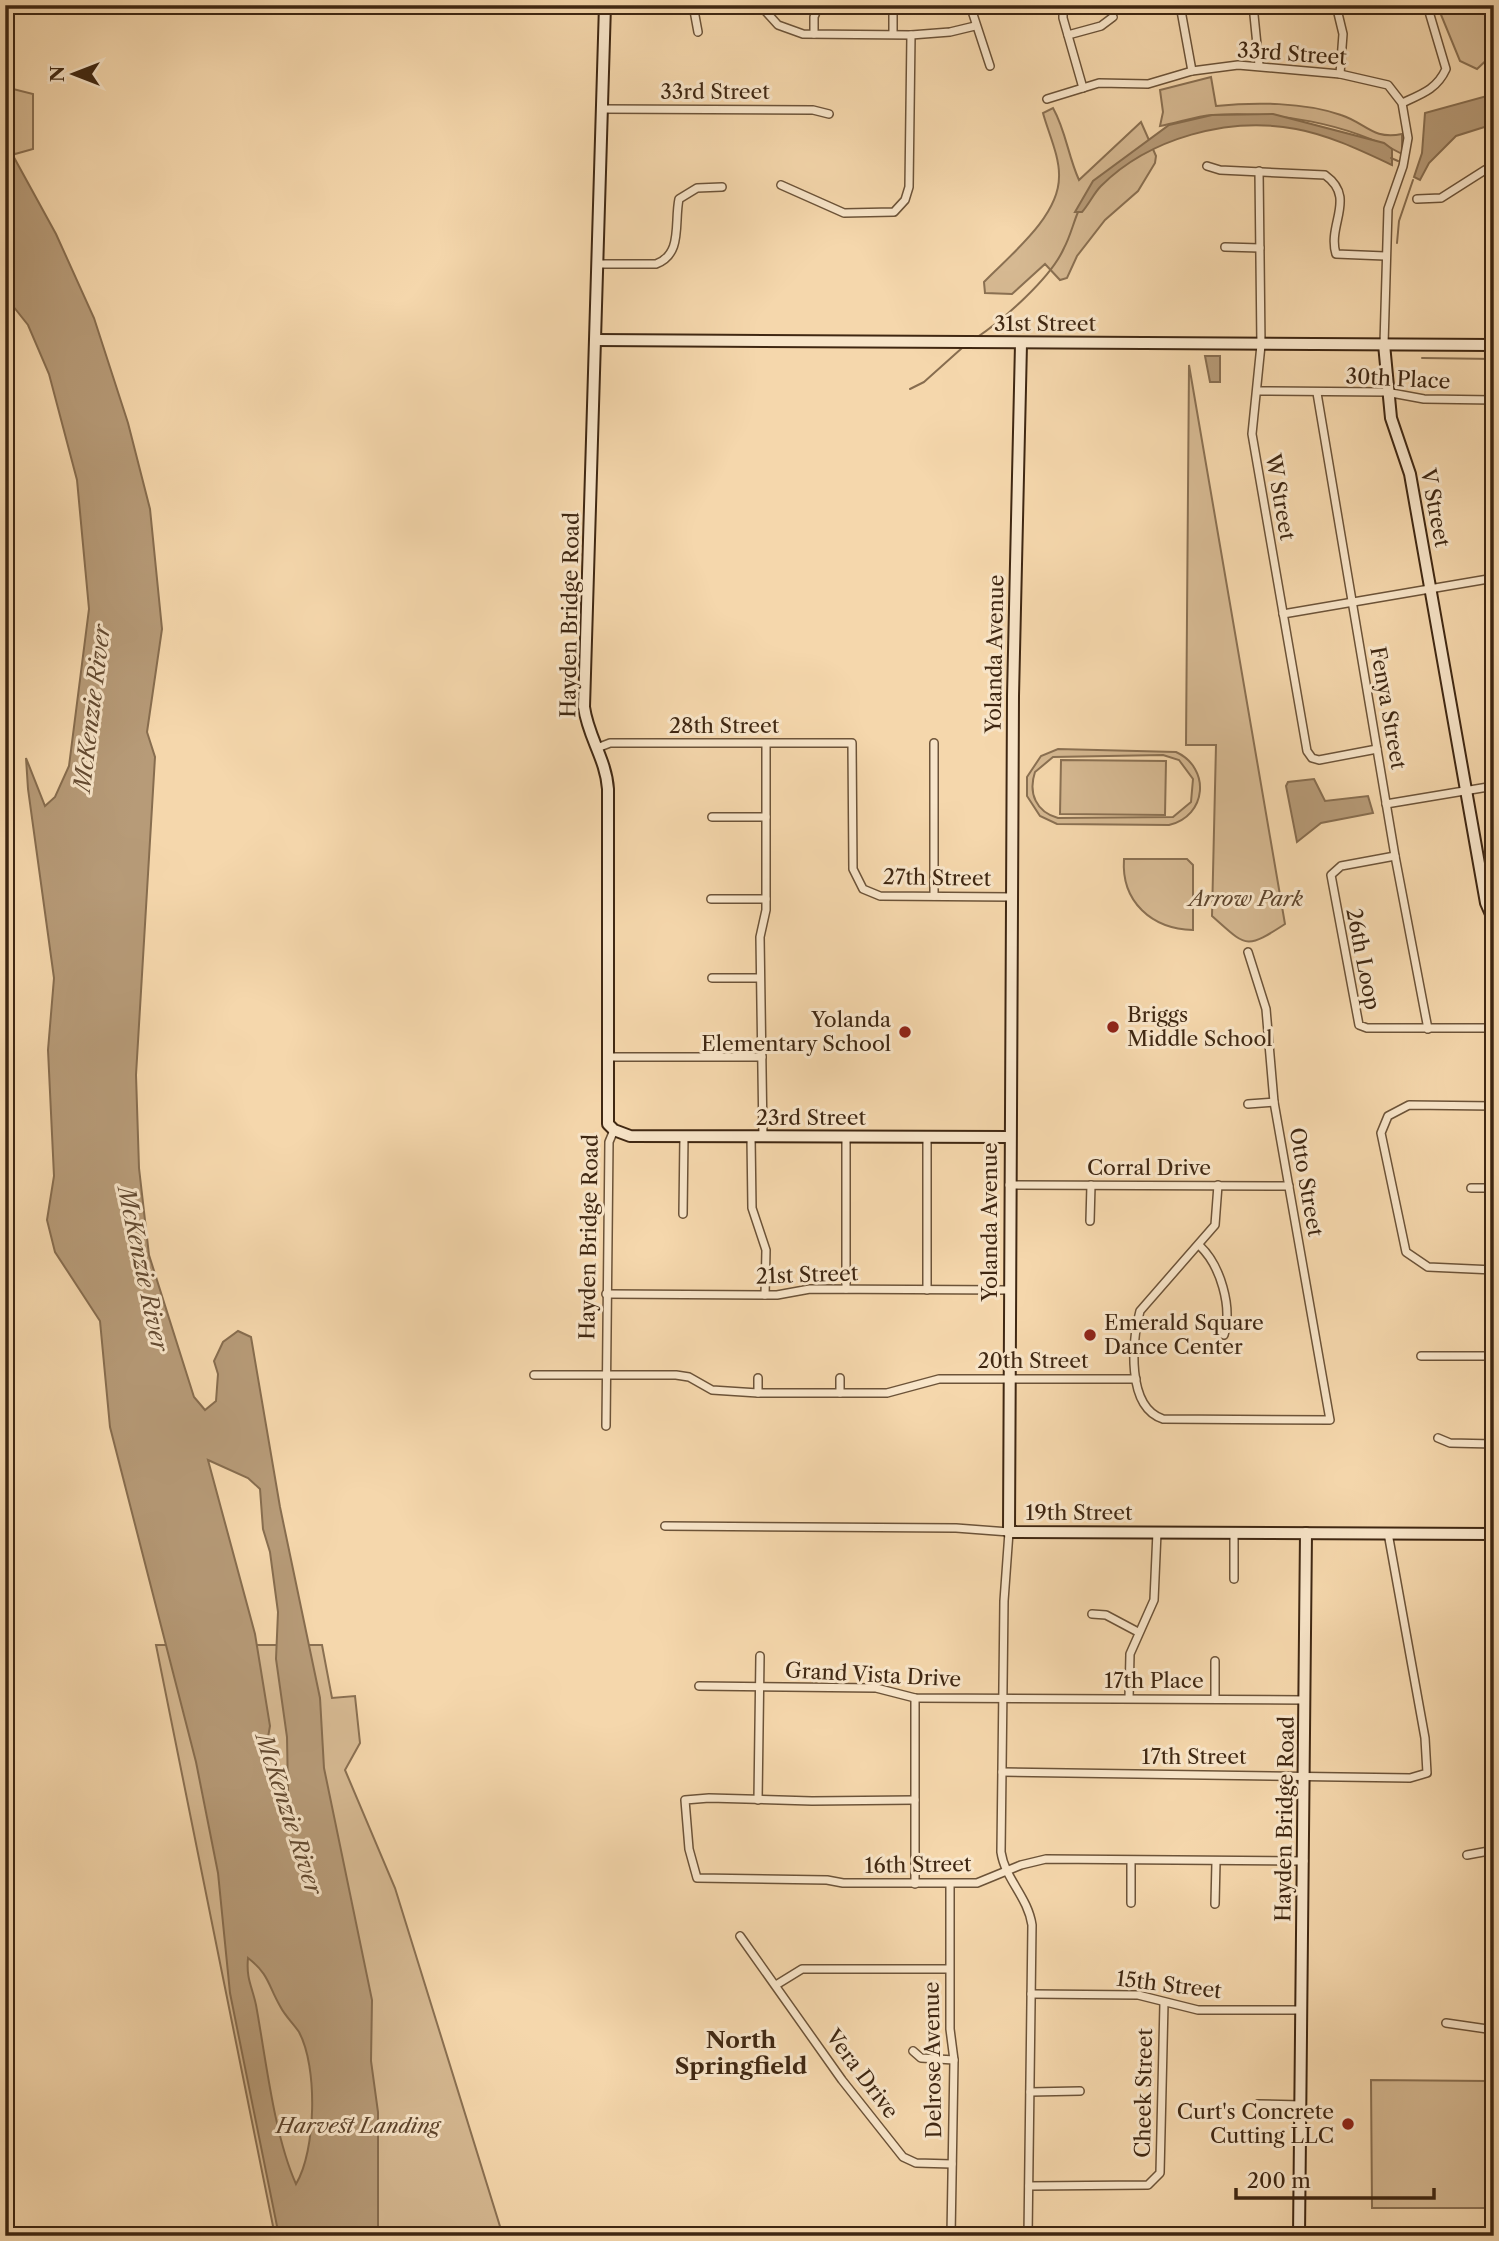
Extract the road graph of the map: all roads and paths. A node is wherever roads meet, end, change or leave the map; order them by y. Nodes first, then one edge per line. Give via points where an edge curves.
1 (605, 5) edge
2 (693, 5) edge
3 (760, 5) edge
4 (819, 5) edge
5 (893, 5) edge
6 (970, 5) edge
7 (1063, 5) edge
8 (1180, 5) edge
9 (1254, 5) edge
10 (1336, 5) edge
11 (1427, 5) edge
12 (1113, 18) dead end
13 (975, 26) junction
14 (698, 32) dead end
15 (814, 34) junction
16 (893, 34) junction
17 (911, 35) junction
18 (1068, 35) junction
19 (1259, 65) junction
20 (990, 66) dead end
21 (1192, 71) junction
22 (1340, 74) junction
23 (1083, 88) junction
24 (1047, 99) dead end
25 (1402, 103) junction
26 (601, 109) junction
27 (828, 114) dead end
28 (1207, 166) dead end
29 (1494, 168) edge
30 (1259, 171) junction
31 (781, 185) dead end
32 (722, 187) dead end
33 (1417, 199) dead end
34 (1225, 247) dead end
35 (1260, 248) junction
36 (1385, 256) junction
37 (598, 264) junction
38 (596, 340) junction
39 (1021, 344) junction
40 (1384, 344) junction
41 (1261, 345) junction
42 (1494, 345) edge
43 (1258, 391) junction
44 (1387, 392) junction
45 (1317, 393) junction
46 (1494, 400) edge
47 (1494, 578) edge
48 (1431, 588) junction
49 (1352, 602) junction
50 (1283, 614) junction
51 (934, 743) dead end
52 (766, 744) junction
53 (597, 748) junction
54 (1377, 749) junction
55 (1494, 786) edge
56 (1466, 791) junction
57 (1386, 804) junction
58 (712, 817) dead end
59 (766, 817) junction
60 (1395, 856) junction
61 (863, 889) joint
62 (934, 896) junction
63 (1011, 897) junction
64 (711, 899) dead end
65 (766, 899) junction
66 (1494, 921) edge
67 (1248, 952) dead end
68 (712, 978) dead end
69 (760, 978) junction
70 (1494, 1028) edge
71 (1428, 1029) junction
72 (607, 1057) junction
73 (762, 1058) junction
74 (1274, 1102) junction
75 (1248, 1104) dead end
76 (1494, 1106) edge
77 (614, 1130) junction
78 (684, 1136) junction
79 (757, 1136) junction
80 (846, 1137) junction
81 (927, 1137) junction
82 (1009, 1137) junction
83 (1009, 1185) junction
84 (1091, 1185) junction
85 (1218, 1185) junction
86 (1289, 1186) junction
87 (1471, 1188) dead end
88 (1494, 1188) edge
89 (683, 1214) dead end
90 (1090, 1221) dead end
91 (1200, 1246) junction
92 (1494, 1270) edge
93 (846, 1289) junction
94 (927, 1290) junction
95 (1010, 1290) junction
96 (606, 1294) junction
97 (765, 1295) junction
98 (1224, 1335) dead end
99 (1421, 1356) dead end
100 (1494, 1356) edge
101 (534, 1375) dead end
102 (606, 1375) junction
103 (758, 1378) dead end
104 (840, 1378) dead end
105 (1010, 1379) junction
106 (1136, 1379) junction
107 (758, 1393) junction
108 (840, 1393) junction
109 (606, 1426) dead end
110 (1438, 1438) dead end
111 (1494, 1444) edge
112 (665, 1526) dead end
113 (1009, 1532) junction
114 (1157, 1532) junction
115 (1234, 1532) junction
116 (1306, 1533) junction
117 (1388, 1533) junction
118 (1494, 1534) edge
119 (1234, 1579) dead end
120 (1092, 1614) dead end
121 (1138, 1632) junction
122 (760, 1656) dead end
123 (1215, 1661) dead end
124 (699, 1686) dead end
125 (760, 1686) junction
126 (915, 1698) junction
127 (1002, 1698) junction
128 (1129, 1698) junction
129 (1215, 1699) junction
130 (1305, 1700) junction
131 (1002, 1772) junction
132 (1304, 1775) junction
133 (758, 1800) junction
134 (915, 1800) junction
135 (1494, 1850) edge
136 (1467, 1855) dead end
137 (1131, 1861) junction
138 (1216, 1861) junction
139 (1304, 1861) junction
140 (1008, 1873) junction
141 (915, 1884) junction
142 (950, 1884) junction
143 (1131, 1903) dead end
144 (1215, 1904) dead end
145 (740, 1936) dead end
146 (949, 1969) junction
147 (776, 1985) junction
148 (1031, 1994) junction
149 (1164, 2003) junction
150 (1302, 2010) junction
151 (1446, 2022) dead end
152 (1494, 2030) edge
153 (913, 2051) dead end
154 (954, 2060) junction
155 (1080, 2091) dead end
156 (1030, 2092) junction
157 (1258, 2104) dead end
158 (1301, 2105) junction
159 (952, 2164) junction
160 (1029, 2186) junction
161 (951, 2236) edge
162 (1028, 2236) edge
163 (1299, 2236) edge

1 - 26 street, Hayden Bridge Road
2 - 14 street
3 - 15 street via 789,31
4 - 15 street
5 - 16 street
6 - 13 street
7 - 18 street
8 - 21 street
9 - 19 street
10 - 22 street via 1343,34
11 - 25 street via 1446,69 1429,91
12 - 18 street
13 - 17 street
13 - 20 street
15 - 16 street
16 - 17 street
17 - 31 street via 909,187 905,200 894,212 844,213
18 - 23 street
19 - 21 street, 33rd Street
19 - 22 street, 33rd Street
21 - 23 street, 33rd Street via 1148,84 1108,81
22 - 25 street, 33rd Street via 1388,85
23 - 24 street, 33rd Street
25 - 36 street, V Street via 1407,153 1388,209
26 - 27 street, 33rd Street via 813,110
26 - 37 street, Hayden Bridge Road
28 - 30 street
29 - 33 street via 1441,198
30 - 35 street, W Street
30 - 36 street via 1312,172 1329,177 1343,202 1335,224 1336,254
32 - 37 street via 697,188 679,199 675,244 665,261
34 - 35 street
35 - 41 street, W Street
36 - 40 street, V Street
37 - 38 street, Hayden Bridge Road
38 - 39 street, 31st Street
38 - 53 street, Hayden Bridge Road via 584,707
39 - 41 street, 31st Street
39 - 63 street, Yolanda Avenue
40 - 41 street, 31st Street
40 - 42 street, 31st Street
40 - 44 street, V Street
41 - 43 street, W Street
43 - 45 street, 30th Place
43 - 50 street, W Street via 1252,434
44 - 45 street, 30th Place
44 - 46 street, 30th Place via 1424,399
44 - 48 street, V Street via 1410,474
45 - 49 street, Fenya Street
47 - 48 street
48 - 49 street
48 - 56 street, V Street
49 - 50 street
49 - 54 street, Fenya Street
50 - 54 street, W Street via 1310,756 1332,759
51 - 62 street
52 - 53 street, 28th Street via 610,743
52 - 59 street
52 - 61 street, 28th Street via 852,743 853,869
53 - 72 street, Hayden Bridge Road via 608,789
54 - 57 street, Fenya Street
55 - 56 street
56 - 57 street
56 - 66 street, V Street via 1486,903
57 - 60 street, Fenya Street
58 - 59 street
59 - 65 street
60 - 71 street, Fenya Street
60 - 71 street, 26th Loop via 1340,866 1331,875 1355,1014 1364,1028
61 - 62 street, 27th Street via 880,896
62 - 63 street, 27th Street
63 - 82 street, Yolanda Avenue
64 - 65 street
65 - 69 street
67 - 74 street, Otto Street via 1266,1009
68 - 69 street
69 - 73 street
70 - 71 street, 26th Loop
72 - 73 street
72 - 77 street, Hayden Bridge Road via 606,1115
73 - 79 street
74 - 75 street
74 - 86 street, Otto Street
76 - 92 street via 1409,1105 1388,1116 1381,1133 1406,1252 1428,1268
77 - 78 street, 23rd Street via 630,1136
77 - 96 street, Hayden Bridge Road via 609,1142
78 - 79 street, 23rd Street
78 - 89 street
79 - 80 street, 23rd Street
79 - 97 street via 752,1208 766,1250
80 - 81 street, 23rd Street
80 - 93 street
81 - 82 street, 23rd Street
81 - 94 street
82 - 83 street, Yolanda Avenue
83 - 84 street, Corral Drive
83 - 95 street, Yolanda Avenue
84 - 85 street, Corral Drive
84 - 90 street
85 - 86 street, Corral Drive
85 - 91 street via 1216,1224
86 - 106 street, Otto Street via 1330,1420 1163,1419 1148,1410
87 - 88 street
91 - 98 street via 1213,1258 1218,1271 1227,1320
91 - 106 street via 1140,1311
93 - 94 street, 21st Street
93 - 97 street, 21st Street
94 - 95 street, 21st Street
95 - 105 street, Yolanda Avenue
96 - 97 street, 21st Street
96 - 102 street, Hayden Bridge Road
99 - 100 street
101 - 102 street, 20th Street
102 - 107 street, 20th Street via 676,1375 712,1390
102 - 109 street, Hayden Bridge Road
103 - 107 street
104 - 108 street
105 - 106 street, 20th Street
105 - 108 street, 20th Street via 939,1379 887,1393
105 - 113 street, Yolanda Avenue
107 - 108 street, 20th Street
110 - 111 street via 1450,1443
112 - 113 street, 19th Street
113 - 114 street, 19th Street
113 - 127 street, Yolanda Avenue
114 - 115 street, 19th Street
114 - 121 street via 1154,1600
115 - 116 street, 19th Street
115 - 119 street
116 - 117 street, 19th Street
116 - 130 street, Hayden Bridge Road
117 - 118 street, 19th Street
117 - 132 street, 17th Street via 1425,1738 1427,1773 1410,1778
120 - 121 street via 1106,1615
121 - 128 street via 1130,1654
122 - 125 street
123 - 129 street
124 - 125 street, Grand Vista Drive
125 - 126 street, Grand Vista Drive via 876,1688
125 - 133 street
126 - 127 street, Grand Vista Drive
126 - 134 street
127 - 128 street, 17th Place
127 - 131 street, Yolanda Avenue
128 - 129 street, 17th Place
129 - 130 street, 17th Place
130 - 132 street, Hayden Bridge Road
131 - 132 street, 17th Street
131 - 140 street, Yolanda Avenue via 1001,1852
132 - 139 street, Hayden Bridge Road
133 - 134 street
133 - 141 street, 16th Street via 685,1800 697,1878
134 - 141 street
135 - 136 street
137 - 138 street, 16th Street
137 - 140 street, 16th Street via 1046,1859
137 - 143 street
138 - 139 street, 16th Street
138 - 144 street
139 - 150 street, Hayden Bridge Road
140 - 142 street, 16th Street via 977,1883
140 - 148 street, Yolanda Avenue via 1030,1910
141 - 142 street, 16th Street
142 - 146 street, Delrose Avenue
145 - 147 street, Vera Drive
146 - 147 street via 815,1967 795,1971
146 - 154 street, Delrose Avenue
147 - 159 street, Vera Drive via 903,2157 916,2163
148 - 149 street, 15th Street via 1138,1995
148 - 156 street, Yolanda Avenue
149 - 150 street, 15th Street via 1198,2010
149 - 160 street, Cheek Street via 1160,2174 1148,2185
150 - 158 street, Hayden Bridge Road
151 - 152 street
153 - 154 street via 921,2059
154 - 159 street, Delrose Avenue
155 - 156 street
156 - 160 street, Yolanda Avenue
157 - 158 street
158 - 163 street, Hayden Bridge Road
159 - 161 street, Delrose Avenue
160 - 162 street, Yolanda Avenue

